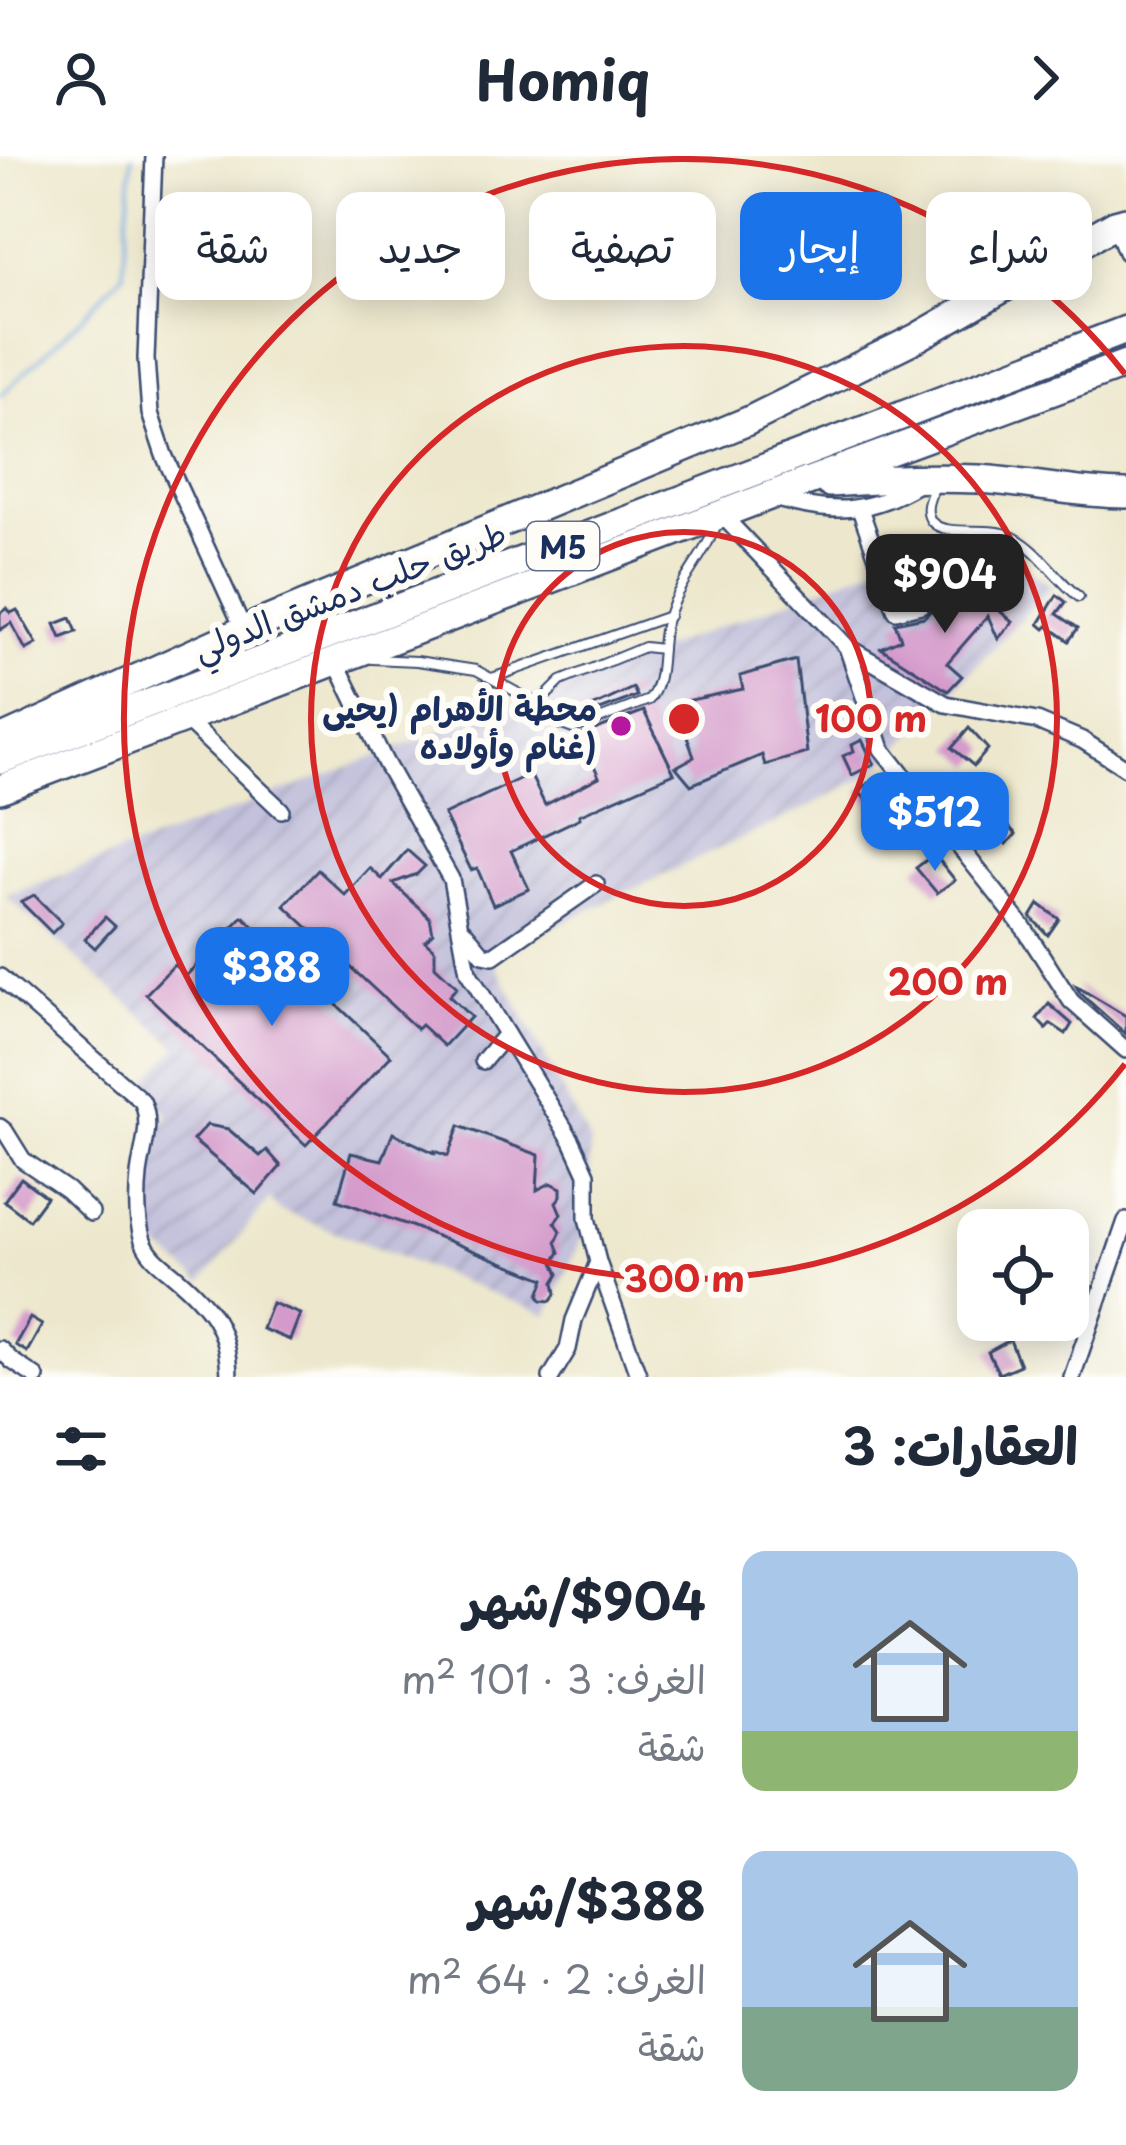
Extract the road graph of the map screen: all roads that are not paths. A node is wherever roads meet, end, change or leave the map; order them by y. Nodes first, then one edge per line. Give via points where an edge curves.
1 (154, 156) edge
2 (1121, 222) edge
3 (1126, 252) edge
4 (1126, 330) edge
5 (1126, 364) edge
6 (933, 479) junction
7 (795, 486) junction
8 (1126, 494) edge
9 (766, 496) junction
10 (860, 509) junction
11 (721, 514) junction
12 (888, 586) dead end
13 (1079, 597) dead end
14 (669, 616) junction
15 (244, 630) junction
16 (847, 647) junction
17 (662, 649) junction
18 (341, 658) junction
19 (491, 678) junction
20 (538, 704) junction
21 (184, 718) junction
22 (0, 740) edge
23 (0, 760) edge
24 (1126, 769) edge
25 (0, 789) edge
26 (281, 810) dead end
27 (596, 884) dead end
28 (459, 924) junction
29 (0, 977) edge
30 (506, 1034) junction
31 (1126, 1050) edge
32 (483, 1061) dead end
33 (0, 1127) edge
34 (91, 1213) dead end
35 (1126, 1221) edge
36 (598, 1262) junction
37 (0, 1350) edge
38 (36, 1377) edge
39 (229, 1377) edge
40 (551, 1377) edge
41 (639, 1377) edge
42 (1072, 1377) edge

1 - 15 street via 150,412
2 - 3 street
2 - 15 highway via 748,421
4 - 23 highway, طريق حلب دمشق الدولي / M5
5 - 7 highway, طريق حلب دمشق الدولي / M5
6 - 7 highway
6 - 8 highway
6 - 10 street
6 - 13 lane via 933,524 1006,534 1041,556
7 - 9 highway, طريق حلب دمشق الدولي / M5
9 - 10 street via 826,511
9 - 11 highway, طريق حلب دمشق الدولي / M5
10 - 12 street
11 - 14 lane
11 - 16 street
11 - 18 highway, طريق حلب دمشق الدولي / M5
14 - 17 lane
14 - 19 lane
15 - 22 highway
16 - 24 street via 946,704 1037,722
16 - 31 street via 882,749 1024,928 1071,1001
17 - 20 lane via 644,646 561,681
17 - 20 lane via 649,700 573,729
18 - 19 lane via 446,664
18 - 21 highway, طريق حلب دمشق الدولي / M5
18 - 28 street via 385,762 451,879
19 - 20 lane
21 - 25 highway, طريق حلب دمشق الدولي / M5
21 - 26 street
27 - 28 street via 493,956
28 - 30 street via 468,972
29 - 39 street via 142,1101 142,1238 149,1254 202,1299 227,1342
30 - 32 street
30 - 36 street via 587,1174
33 - 34 street via 23,1160
35 - 42 street
36 - 40 street
36 - 41 street
37 - 38 street

